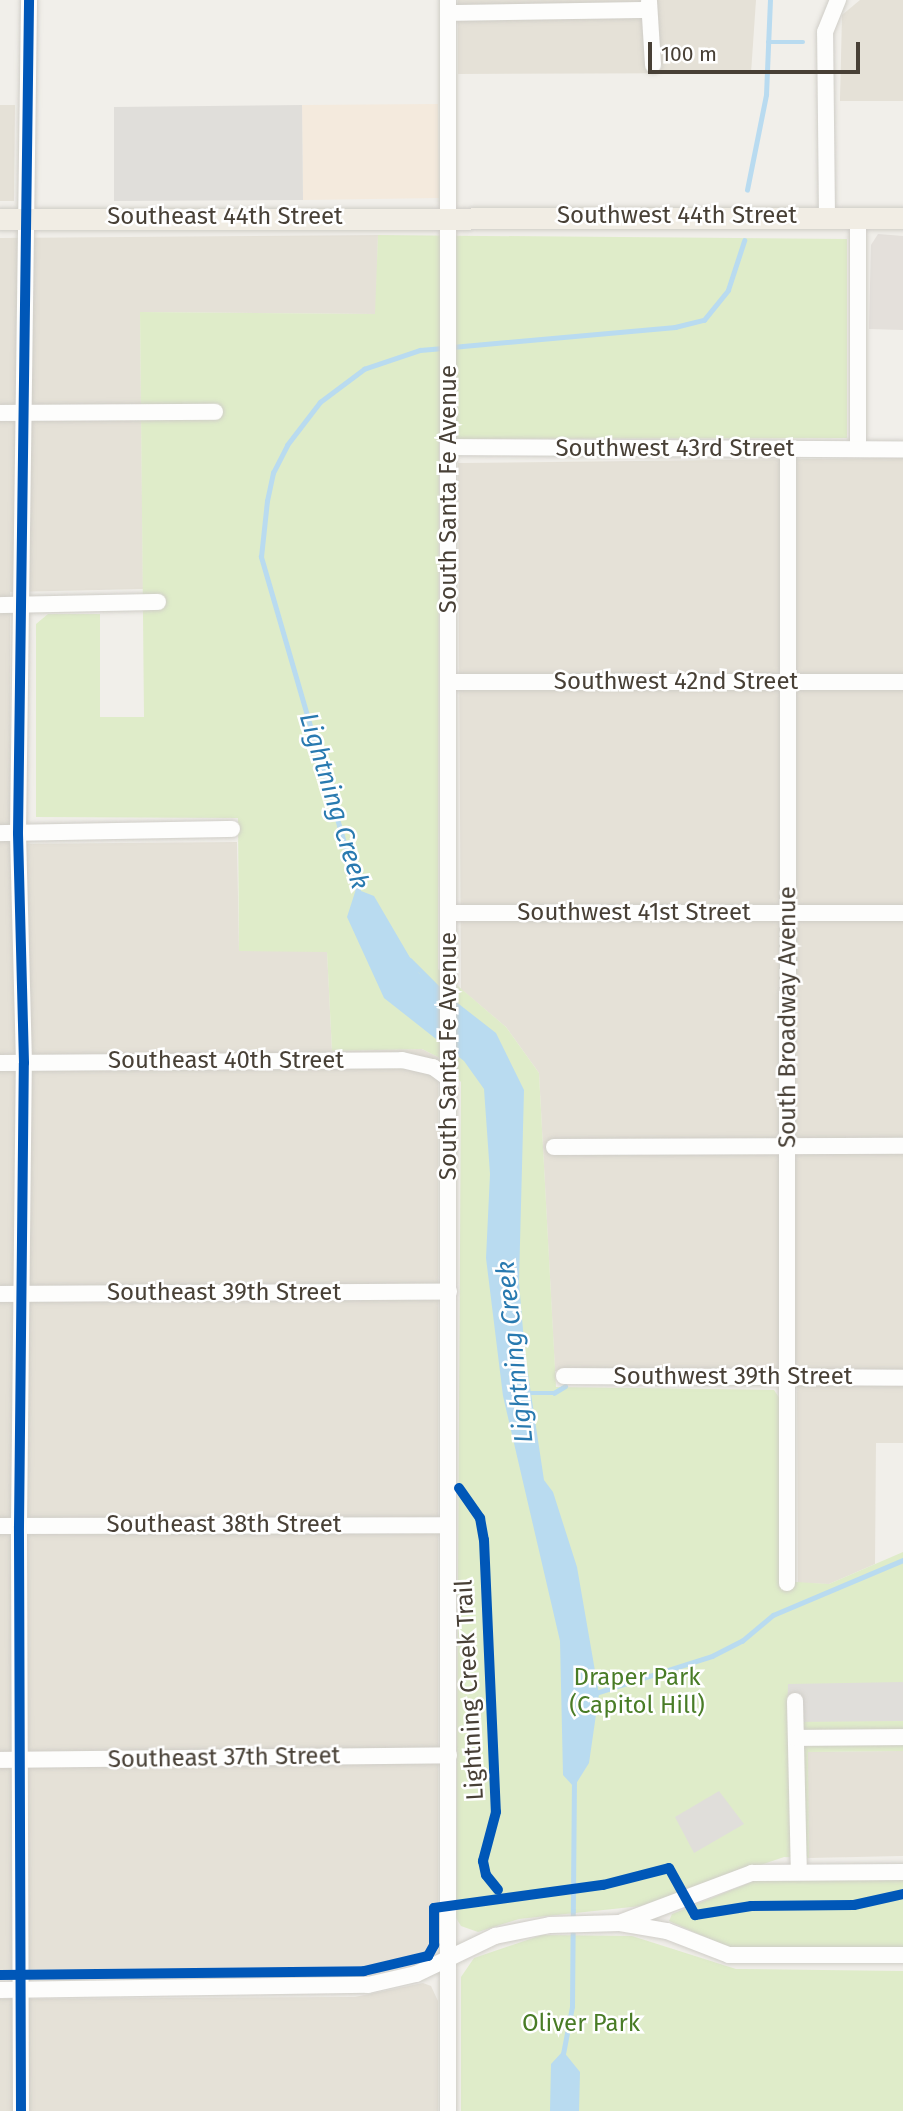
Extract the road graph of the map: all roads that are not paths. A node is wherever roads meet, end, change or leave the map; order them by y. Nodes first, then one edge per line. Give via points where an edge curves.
1 (29, 0) edge
2 (838, 0) edge
3 (649, 5) edge
4 (449, 7) edge
5 (653, 65) dead end
6 (450, 216) junction
7 (827, 217) junction
8 (858, 218) junction
9 (903, 218) edge
10 (0, 219) edge
11 (26, 219) junction
12 (215, 412) dead end
13 (0, 413) edge
14 (20, 413) junction
15 (448, 447) junction
16 (858, 449) junction
17 (903, 449) edge
18 (788, 450) junction
19 (158, 602) dead end
20 (24, 604) junction
21 (0, 605) edge
22 (449, 682) junction
23 (789, 682) junction
24 (903, 682) edge
25 (232, 830) dead end
26 (0, 833) edge
27 (18, 833) junction
28 (449, 913) junction
29 (788, 913) junction
30 (903, 913) edge
31 (0, 1063) edge
32 (24, 1063) junction
33 (448, 1078) junction
34 (789, 1146) junction
35 (903, 1146) edge
36 (554, 1147) dead end
37 (449, 1292) junction
38 (0, 1294) edge
39 (20, 1294) junction
40 (564, 1376) dead end
41 (789, 1378) junction
42 (903, 1378) edge
43 (19, 1525) junction
44 (448, 1525) junction
45 (0, 1526) edge
46 (787, 1583) dead end
47 (795, 1702) dead end
48 (903, 1737) edge
49 (796, 1738) junction
50 (449, 1755) junction
51 (0, 1760) edge
52 (21, 1760) junction
53 (799, 1872) junction
54 (903, 1872) edge
55 (620, 1923) junction
56 (903, 1955) edge
57 (448, 1961) junction
58 (0, 1990) edge
59 (21, 1990) junction
60 (21, 2111) edge
61 (448, 2111) edge

1 - 11 street
2 - 7 street via 825,32
3 - 4 street
3 - 5 street
4 - 6 street, South Santa Fe Avenue
6 - 7 main road, Southwest 44th Street
6 - 11 main road, Southeast 44th Street
6 - 15 street, South Santa Fe Avenue
7 - 8 main road, Southwest 44th Street
8 - 9 main road, Southwest 44th Street
8 - 16 street
10 - 11 main road, Southeast 44th Street
11 - 14 street
12 - 14 street
13 - 14 street
14 - 20 street
15 - 18 street, Southwest 43rd Street
15 - 22 street, South Santa Fe Avenue
16 - 17 street, Southwest 43rd Street
16 - 18 street, Southwest 43rd Street
18 - 23 street, South Broadway Avenue
19 - 20 street
20 - 21 street
20 - 27 street
22 - 23 street, Southwest 42nd Street
22 - 28 street, South Santa Fe Avenue
23 - 24 street, Southwest 42nd Street
23 - 29 street, South Broadway Avenue
25 - 27 street
26 - 27 street
27 - 32 street
28 - 29 street, Southwest 41st Street
28 - 33 street, South Santa Fe Avenue
29 - 30 street, Southwest 41st Street
29 - 34 street, South Broadway Avenue
31 - 32 street, Southeast 40th Street
32 - 33 street, Southeast 40th Street via 402,1060 433,1067
32 - 39 street
33 - 37 street, South Santa Fe Avenue
34 - 35 street
34 - 36 street
34 - 41 street, South Broadway Avenue
37 - 39 street, Southeast 39th Street
37 - 44 street, South Santa Fe Avenue
38 - 39 street, Southeast 39th Street
39 - 43 street
40 - 41 street, Southwest 39th Street
41 - 42 street, Southwest 39th Street
41 - 46 street, South Broadway Avenue
43 - 44 street, Southeast 38th Street
43 - 45 street, Southeast 38th Street
43 - 52 street
44 - 50 street, South Santa Fe Avenue
47 - 49 street
48 - 49 street
49 - 53 street
50 - 52 street, Southeast 37th Street
50 - 57 street, South Santa Fe Avenue
51 - 52 street, Southeast 37th Street
52 - 59 street
53 - 54 street
53 - 55 street via 752,1873
55 - 56 street via 667,1931 729,1955
55 - 57 street via 550,1924 495,1936
57 - 59 street via 401,1979 346,1987
57 - 61 street, South Santa Fe Avenue
58 - 59 street
59 - 60 street

